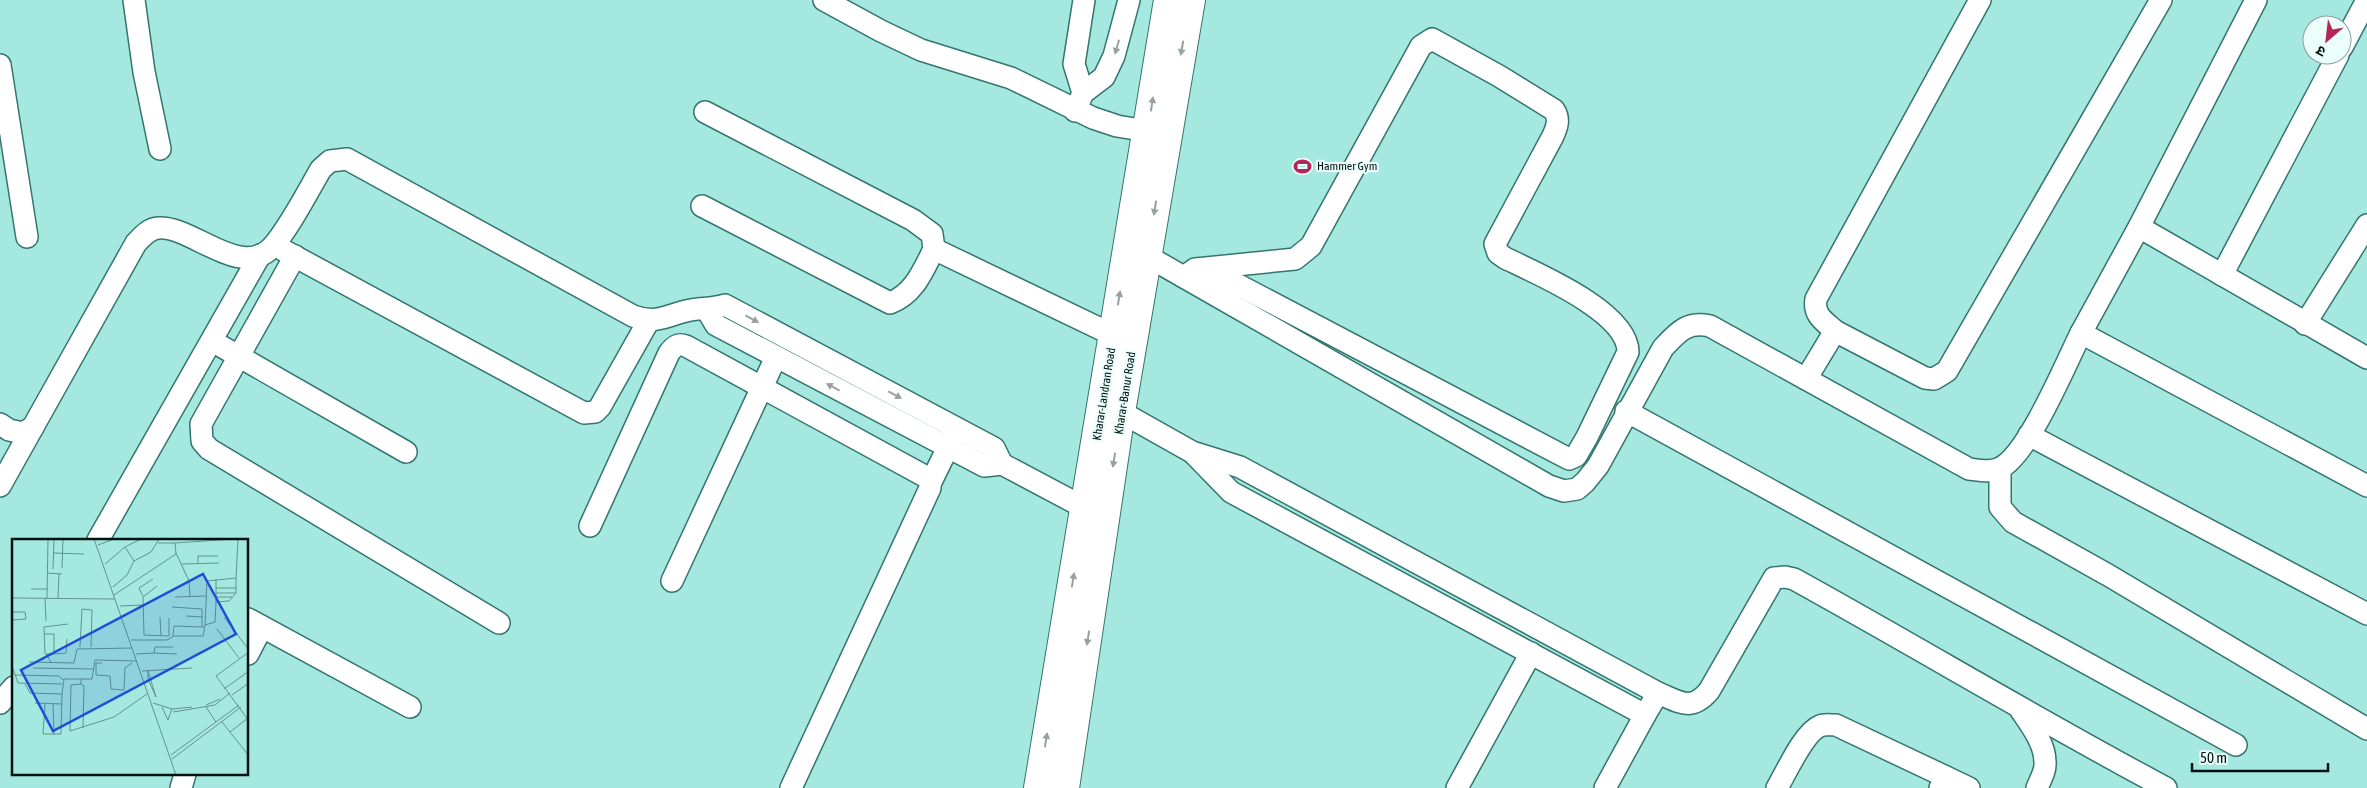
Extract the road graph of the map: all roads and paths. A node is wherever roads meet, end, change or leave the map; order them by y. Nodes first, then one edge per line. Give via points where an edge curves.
1 (134, 0) edge
2 (824, 0) edge
3 (1084, 0) edge
4 (1129, 0) edge
5 (1168, 0) edge
6 (1191, 0) edge
7 (1980, 0) edge
8 (2161, 0) edge
9 (2256, 0) edge
10 (2367, 0) edge
11 (2352, 28) edge
12 (0, 65) edge
13 (2333, 65) edge
14 (1079, 102) junction
15 (705, 112) dead end
16 (1147, 131) junction
17 (160, 149) dead end
18 (702, 206) dead end
19 (2367, 225) edge
20 (2139, 227) junction
21 (27, 237) dead end
22 (934, 249) junction
23 (266, 250) junction
24 (295, 256) junction
25 (1147, 256) junction
26 (1206, 268) junction
27 (2222, 275) junction
28 (1184, 277) junction
29 (708, 310) junction
30 (649, 320) junction
31 (2305, 324) junction
32 (1835, 331) junction
33 (2081, 333) junction
34 (1113, 335) junction
35 (212, 341) junction
36 (239, 356) junction
37 (776, 357) junction
38 (2367, 358) edge
39 (1117, 374) junction
40 (1806, 379) junction
41 (763, 387) junction
42 (1626, 411) junction
43 (1122, 412) junction
44 (0, 424) edge
45 (33, 427) junction
46 (957, 428) junction
47 (2030, 435) junction
48 (948, 448) junction
49 (406, 452) dead end
50 (1192, 452) junction
51 (1002, 464) junction
52 (2000, 469) junction
53 (931, 482) junction
54 (0, 484) edge
55 (2367, 486) edge
56 (1085, 508) junction
57 (590, 526) dead end
58 (99, 539) edge
59 (672, 581) dead end
60 (2367, 614) edge
61 (255, 623) edge
62 (499, 623) dead end
63 (249, 650) edge
64 (1532, 653) junction
65 (12, 690) edge
66 (1658, 693) junction
67 (0, 702) edge
68 (410, 707) dead end
69 (2019, 707) junction
70 (1645, 715) junction
71 (2367, 728) edge
72 (2236, 745) dead end
73 (1943, 783) edge
74 (792, 788) edge
75 (1038, 788) edge
76 (1065, 788) edge
77 (1457, 788) edge
78 (1605, 788) edge
79 (1777, 788) edge
80 (1969, 788) edge
81 (2037, 788) edge
82 (2166, 788) edge

1 - 17 street via 144,72
2 - 14 street via 920,50
3 - 14 street via 1074,64
4 -> 14 street via 1114,56 1104,77
16 -> 5 highway, Kharar-Landran Road
6 -> 25 highway, Kharar-Banur Road
7 - 32 street via 1816,299 1816,314
8 - 32 street via 1947,371 1934,379 1925,378
9 - 20 street
10 - 11 street
12 - 21 street
13 - 27 street
14 - 16 street via 1116,126
15 - 22 street via 913,220 932,234
34 -> 16 highway, Kharar-Landran Road
18 - 22 street via 890,303 911,289
19 - 31 street
20 - 27 street
20 - 33 street
22 - 34 street
23 - 24 street
23 - 30 street via 321,169 330,161 347,159 633,316
23 - 35 street
23 - 45 street via 246,257 228,254 168,229 156,228 147,232 136,243
24 - 30 street via 584,413 595,412 600,407
24 - 36 street
25 - 28 street
25 - 39 highway, Kharar-Banur Road
26 - 26 street via 1295,259 1311,246 1422,46 1432,39 1554,110 1558,120 1553,136 1496,249 1505,258 1579,296 1602,312 1623,332 1628,352 1576,456 1565,458
26 - 28 street
27 - 31 street
28 - 42 street via 1550,486 1564,491 1578,489 1598,466
29 - 30 street via 698,309
29 - 37 street via 716,325
29 -> 46 street via 725,305
31 - 38 street
32 - 40 street
33 - 47 street
33 - 55 street
34 - 39 highway, Kharar-Landran Road
35 - 36 street
35 - 58 street
36 - 49 street
36 - 62 street via 201,424 202,440 209,449
37 - 41 street
48 -> 37 street
39 - 43 highway, Kharar-Banur Road
39 - 56 highway, Kharar-Landran Road
40 - 42 street via 1710,326 1696,323 1678,332 1663,348
40 - 52 street via 1969,469
41 - 53 street via 926,475
41 - 57 street via 686,346 679,344 673,347
41 - 59 street
42 - 72 street
43 - 50 street
43 -> 76 highway, Kharar-Banur Road
44 - 45 street via 22,433
45 - 54 street
46 - 48 street
46 - 51 street via 994,448
47 - 52 street
47 - 60 street
48 - 51 street via 984,466
48 - 53 street
50 - 64 street via 1231,492
50 - 66 street via 1240,467
51 - 56 street
52 - 71 street via 2000,507 2013,522
53 - 74 street
75 -> 56 highway, Kharar-Landran Road
61 - 63 street
61 - 68 street
64 - 70 street
64 - 77 street
65 - 67 street
66 - 69 street via 1683,704 1700,701 1709,691 1774,578 1780,576 1794,579
66 - 70 street
69 - 81 street via 2044,754 2044,770
69 - 82 street
70 - 78 street
73 - 79 street via 1836,725 1826,724 1809,734
73 - 80 street

